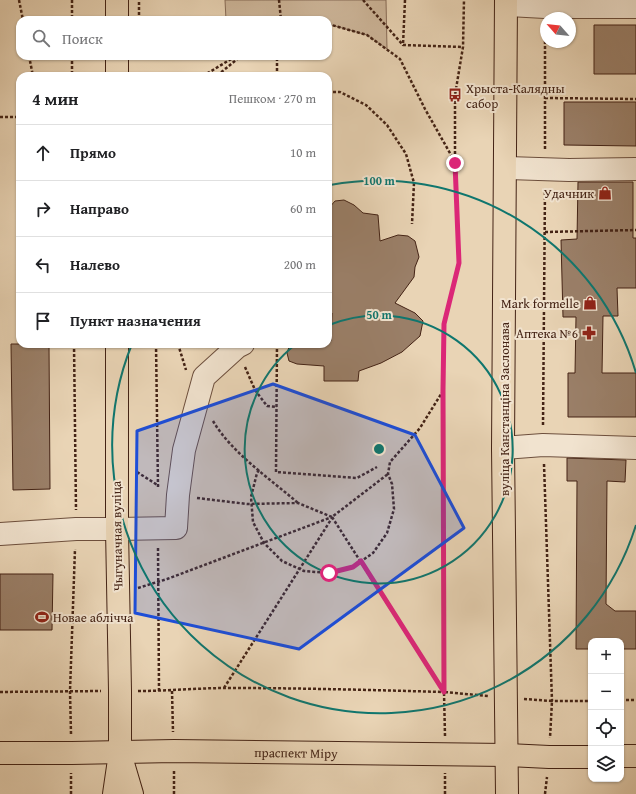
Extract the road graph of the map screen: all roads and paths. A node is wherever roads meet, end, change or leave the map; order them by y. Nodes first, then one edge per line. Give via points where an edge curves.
1 (19, 0) edge
2 (72, 0) edge
3 (117, 0) edge
4 (139, 0) edge
5 (279, 0) edge
6 (364, 0) edge
7 (404, 0) edge
8 (464, 0) edge
9 (506, 2) edge
10 (626, 5) edge
11 (545, 7) junction
12 (22, 16) edge
13 (72, 16) edge
14 (117, 16) edge
15 (139, 16) edge
16 (281, 16) edge
17 (332, 25) edge
18 (404, 45) junction
19 (463, 47) junction
20 (30, 60) edge
21 (72, 60) edge
22 (117, 60) edge
23 (229, 60) edge
24 (236, 60) edge
25 (277, 60) edge
26 (31, 72) edge
27 (72, 72) edge
28 (117, 72) edge
29 (210, 72) edge
30 (223, 72) edge
31 (277, 72) edge
32 (332, 92) edge
33 (545, 98) junction
34 (636, 98) edge
35 (0, 117) edge
36 (16, 117) edge
37 (455, 163) junction
38 (505, 168) junction
39 (545, 169) junction
40 (636, 169) edge
41 (412, 224) dead end
42 (636, 230) edge
43 (544, 232) junction
44 (117, 348) edge
45 (237, 348) edge
46 (241, 348) edge
47 (276, 348) edge
48 (443, 390) junction
49 (276, 408) junction
50 (543, 445) junction
51 (504, 448) junction
52 (636, 448) edge
53 (377, 467) dead end
54 (388, 474) junction
55 (298, 503) junction
56 (247, 504) dead end
57 (252, 504) junction
58 (332, 517) junction
59 (117, 529) junction
60 (0, 534) edge
61 (264, 543) junction
62 (361, 561) junction
63 (300, 569) junction
64 (137, 588) dead end
65 (224, 688) junction
66 (70, 691) dead end
67 (172, 691) dead end
68 (0, 692) edge
69 (444, 692) junction
70 (588, 700) edge
71 (624, 700) edge
72 (636, 700) edge
73 (0, 753) edge
74 (120, 753) junction
75 (508, 755) junction
76 (588, 756) edge
77 (624, 756) edge
78 (636, 756) edge
79 (114, 794) edge
80 (132, 794) edge
81 (507, 794) edge

1 - 12 path
2 - 13 path
3 - 14 main road
4 - 15 path
5 - 16 path
6 - 18 path
7 - 18 path
8 - 19 path
9 - 11 lane
9 - 38 main road, вуліца Канстанціна Заслонава
10 - 11 lane
11 - 33 path
17 - 37 path via 367,35 400,59
18 - 19 path
19 - 37 path via 455,95
20 - 26 path
21 - 27 path
22 - 28 main road
23 - 29 path
24 - 30 path
25 - 31 path
32 - 41 path via 340,92 366,105 386,125 406,154 414,183
33 - 34 path
33 - 39 path
35 - 36 path
37 - 48 path via 459,263 444,324
38 - 39 lane
38 - 51 main road, вуліца Канстанціна Заслонава
39 - 40 lane
39 - 43 path
42 - 43 path
43 - 50 path
44 - 59 main road, Чыгуначная вуліца
45 - 59 lane via 204,377 184,450 176,528
46 - 49 path via 244,365 255,390 267,406
47 - 49 path
48 - 54 path via 420,428 390,462
48 - 69 path
49 - 53 path via 276,472 357,478
50 - 51 lane
50 - 52 lane
50 - 70 path via 552,701
51 - 75 main road, вуліца Канстанціна Заслонава
54 - 58 path
54 - 62 path via 392,484 394,509 387,533 373,553
55 - 57 path
55 - 57 path via 259,470 251,497
55 - 58 path
56 - 57 path
57 - 61 path via 254,522
58 - 61 path
58 - 62 path
58 - 63 path
59 - 60 lane
59 - 74 main road, Чыгуначная вуліца
61 - 63 path via 282,561
61 - 64 path
62 - 63 path via 353,567 329,573
62 - 69 path
63 - 65 path
65 - 67 path
65 - 69 path
66 - 68 path
71 - 72 path
73 - 74 main road, праспект Міру
74 - 75 main road, праспект Міру via 174,751
74 - 79 main road
74 - 80 main road
75 - 76 main road, праспект Міру
75 - 81 main road, вуліца Канстанціна Заслонава
77 - 78 main road

